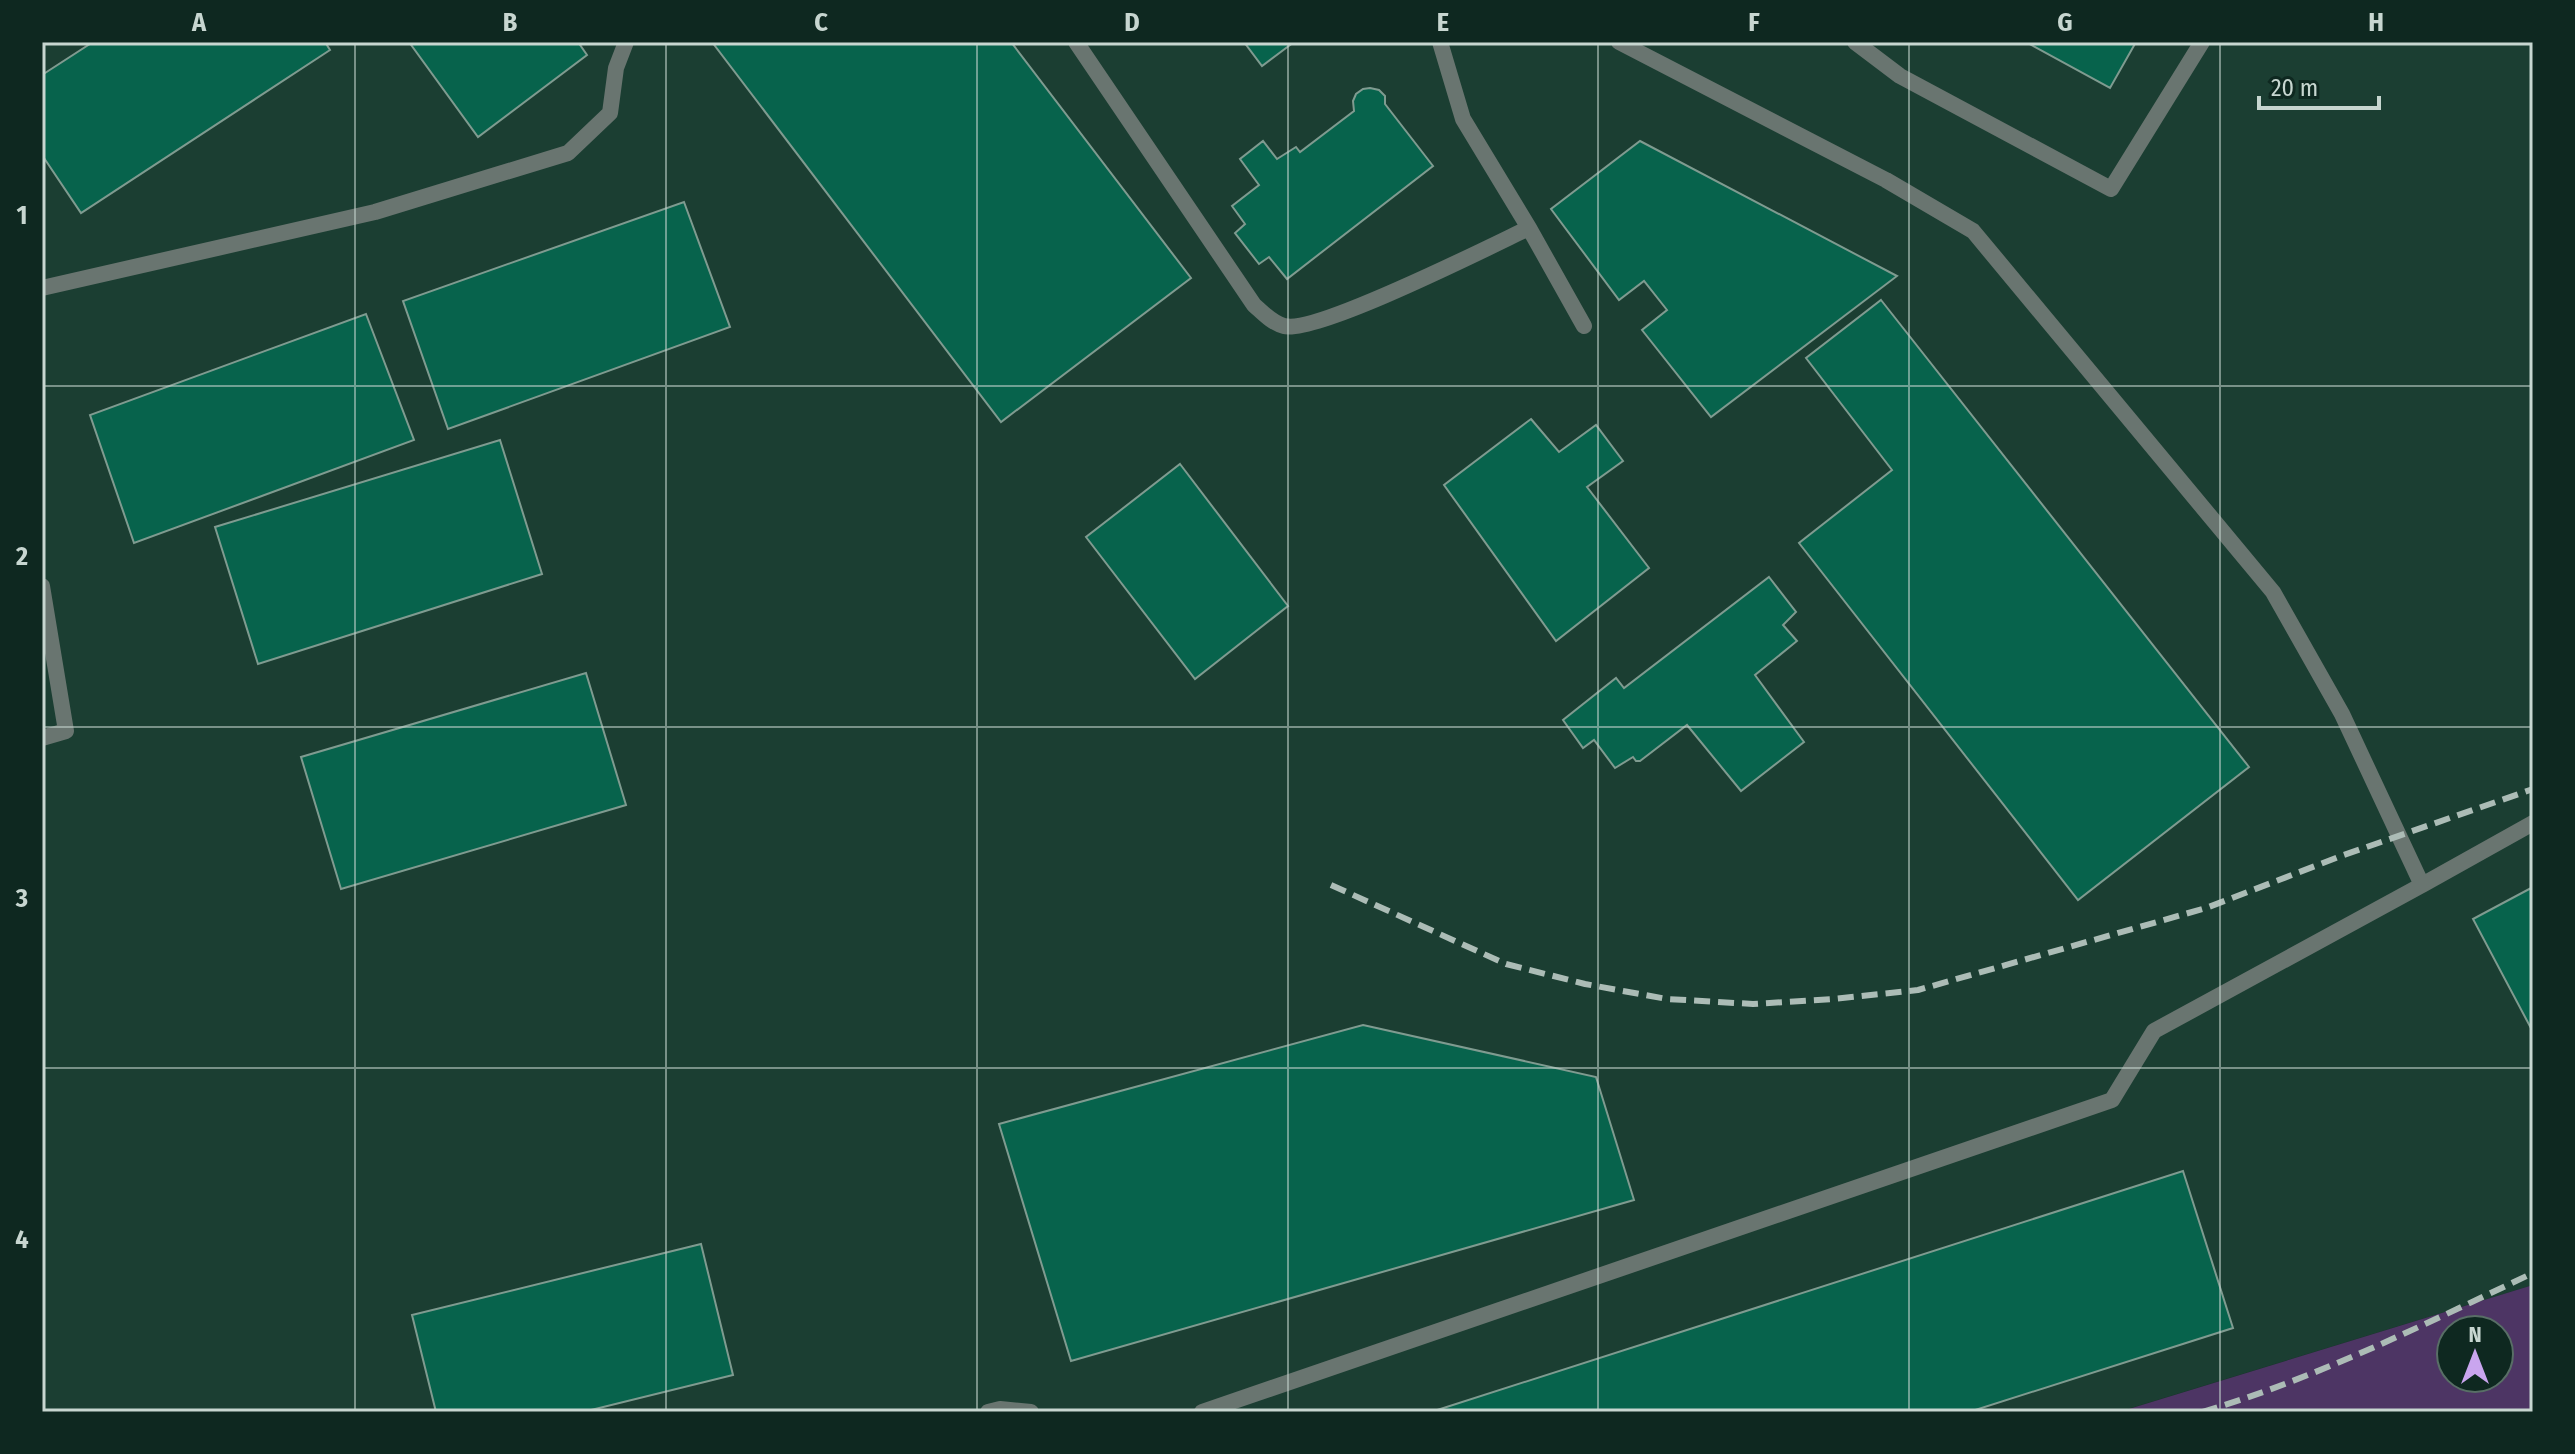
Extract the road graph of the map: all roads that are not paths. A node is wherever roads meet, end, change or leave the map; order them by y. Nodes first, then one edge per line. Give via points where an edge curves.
1 (626, 42) edge
2 (1076, 42) edge
3 (1440, 42) edge
4 (1619, 42) edge
5 (1855, 42) edge
6 (2202, 42) edge
7 (1529, 228) junction
8 (42, 288) edge
9 (1584, 326) dead end
10 (42, 586) edge
11 (42, 738) edge
12 (2533, 823) edge
13 (2422, 885) junction
14 (988, 1412) edge
15 (1031, 1412) edge
16 (1202, 1412) edge

1 - 8 lane via 616,68 610,113 568,153 375,212
2 - 7 lane via 1254,305 1286,327 1349,310
3 - 7 lane via 1463,119
4 - 13 lane via 1886,180 1973,231 2273,592 2342,714
5 - 6 lane via 1900,76 2111,189
7 - 9 lane
10 - 11 lane via 66,731
12 - 13 lane
13 - 16 lane via 2154,1031 2112,1100
14 - 15 lane

